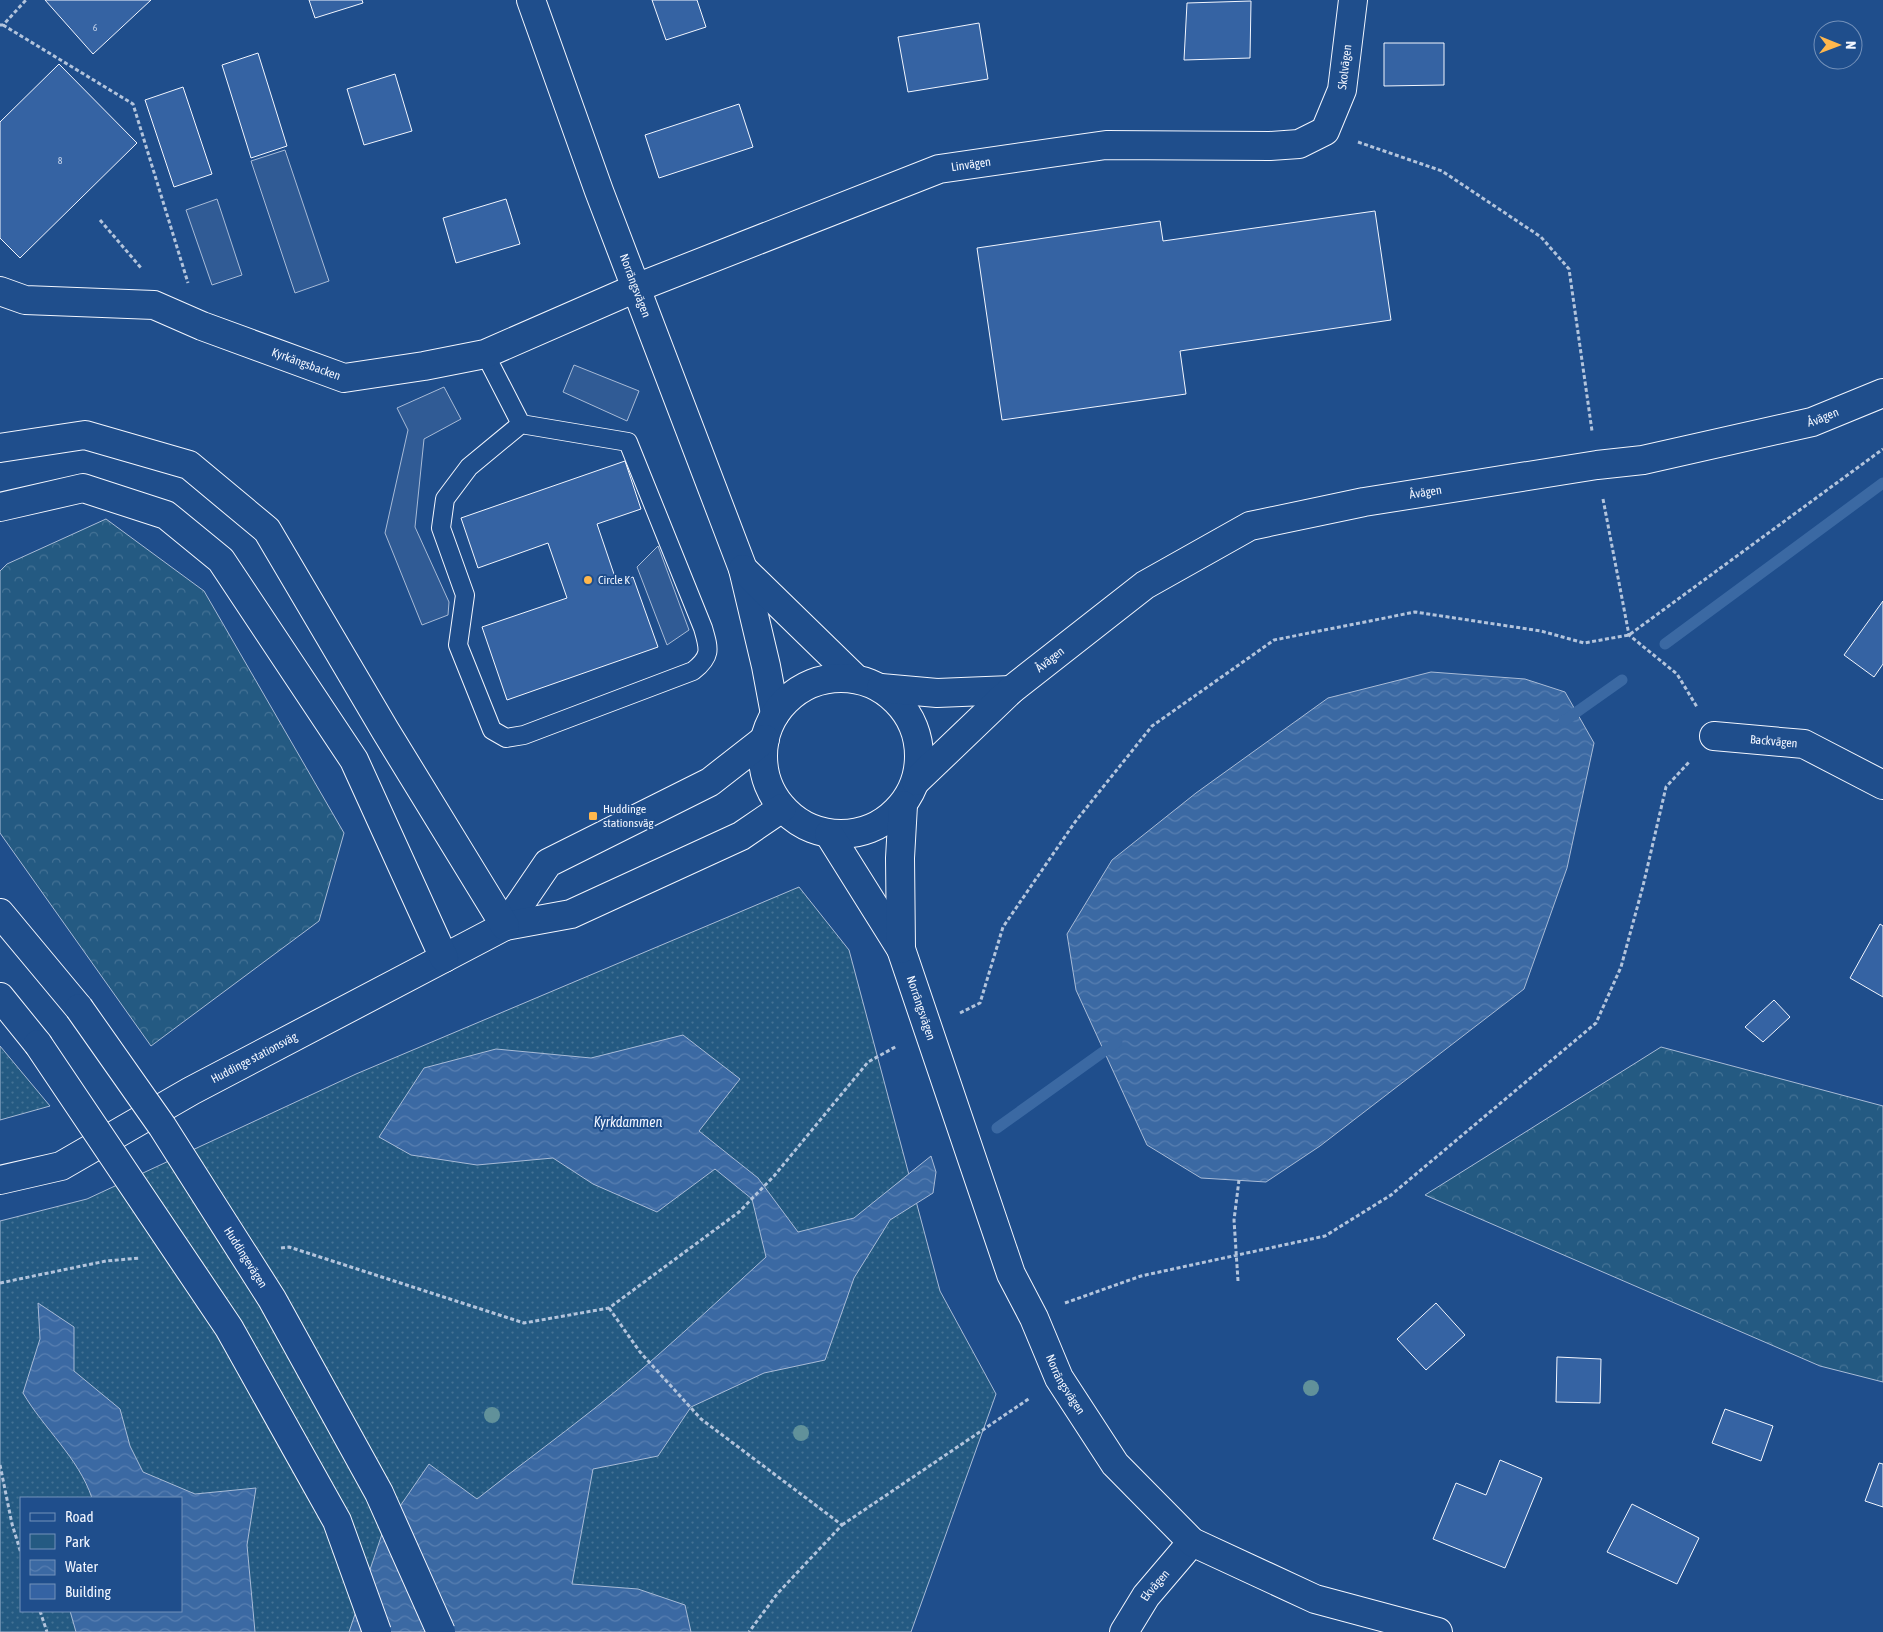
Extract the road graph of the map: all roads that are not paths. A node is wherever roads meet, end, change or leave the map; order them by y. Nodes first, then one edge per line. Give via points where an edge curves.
1 (531, 0) edge
2 (1353, 0) edge
3 (1324, 131) joint
4 (636, 288) junction
5 (0, 291) edge
6 (485, 354) junction
7 (1883, 393) edge
8 (521, 424) junction
9 (0, 448) edge
10 (0, 507) edge
11 (742, 569) junction
12 (856, 679) junction
13 (881, 688) junction
14 (1011, 690) junction
15 (775, 714) junction
16 (1714, 736) road end
17 (765, 739) junction
18 (916, 781) junction
19 (1883, 785) edge
20 (903, 806) junction
21 (782, 808) junction
22 (829, 834) junction
23 (0, 913) edge
24 (505, 926) junction
25 (901, 949) junction
26 (444, 958) junction
27 (0, 997) edge
28 (0, 1180) edge
29 (1192, 1542) junction
30 (378, 1632) edge
31 (441, 1632) edge
32 (1124, 1632) edge
33 (1438, 1632) edge

1 - 4 street, Norrängsvägen
2 - 3 street, Skolvägen via 1342,90
3 - 4 street, Linvägen via 1298,144 1106,145 938,169
4 - 6 street, Kyrkängsbacken
4 - 11 street, Norrängsvägen
5 - 6 street, Kyrkängsbacken via 26,300 154,305 344,378
6 - 8 lane
7 - 14 street, Åvägen via 1812,422 1643,460 1364,502 1250,526 1145,585
8 - 8 lane via 469,467 445,499 440,528 465,595 458,645 492,730 506,738 524,735 693,671 705,662 708,647 628,442
9 - 24 street via 85,435 189,465 267,530
10 - 26 street via 83,488 166,515 221,560 354,760
11 - 12 street, Norrängsvägen
11 - 15 street, Norrängsvägen
12 - 13 street
12 - 15 street via 818,681 793,694
13 - 14 street via 937,693
13 - 18 street via 902,706 916,730 920,754
14 - 18 street, Åvägen
15 - 17 street
16 - 19 street, Backvägen via 1804,744
17 - 21 street via 763,766 768,784
17 - 24 street, Huddinge stationsväg via 710,782 548,863
18 - 20 street
20 - 22 street via 882,824 856,834
20 - 25 street, Norrängsvägen
21 - 22 street via 803,825
21 - 24 street, Huddinge stationsväg via 741,836 571,914
22 - 25 street, Norrängsvägen
23 - 31 street, Huddingevägen, bridge via 79,1008 162,1126 272,1299 379,1493
24 - 26 street, Huddinge stationsväg
25 - 29 street, Norrängsvägen via 1011,1274 1059,1378 1115,1464
26 - 28 street, Huddinge stationsväg via 192,1091 61,1166
27 - 30 street, bridge via 38,1044 229,1328 337,1521
29 - 32 street, Ekvägen via 1146,1596
29 - 33 street, Norrängsvägen via 1315,1599

